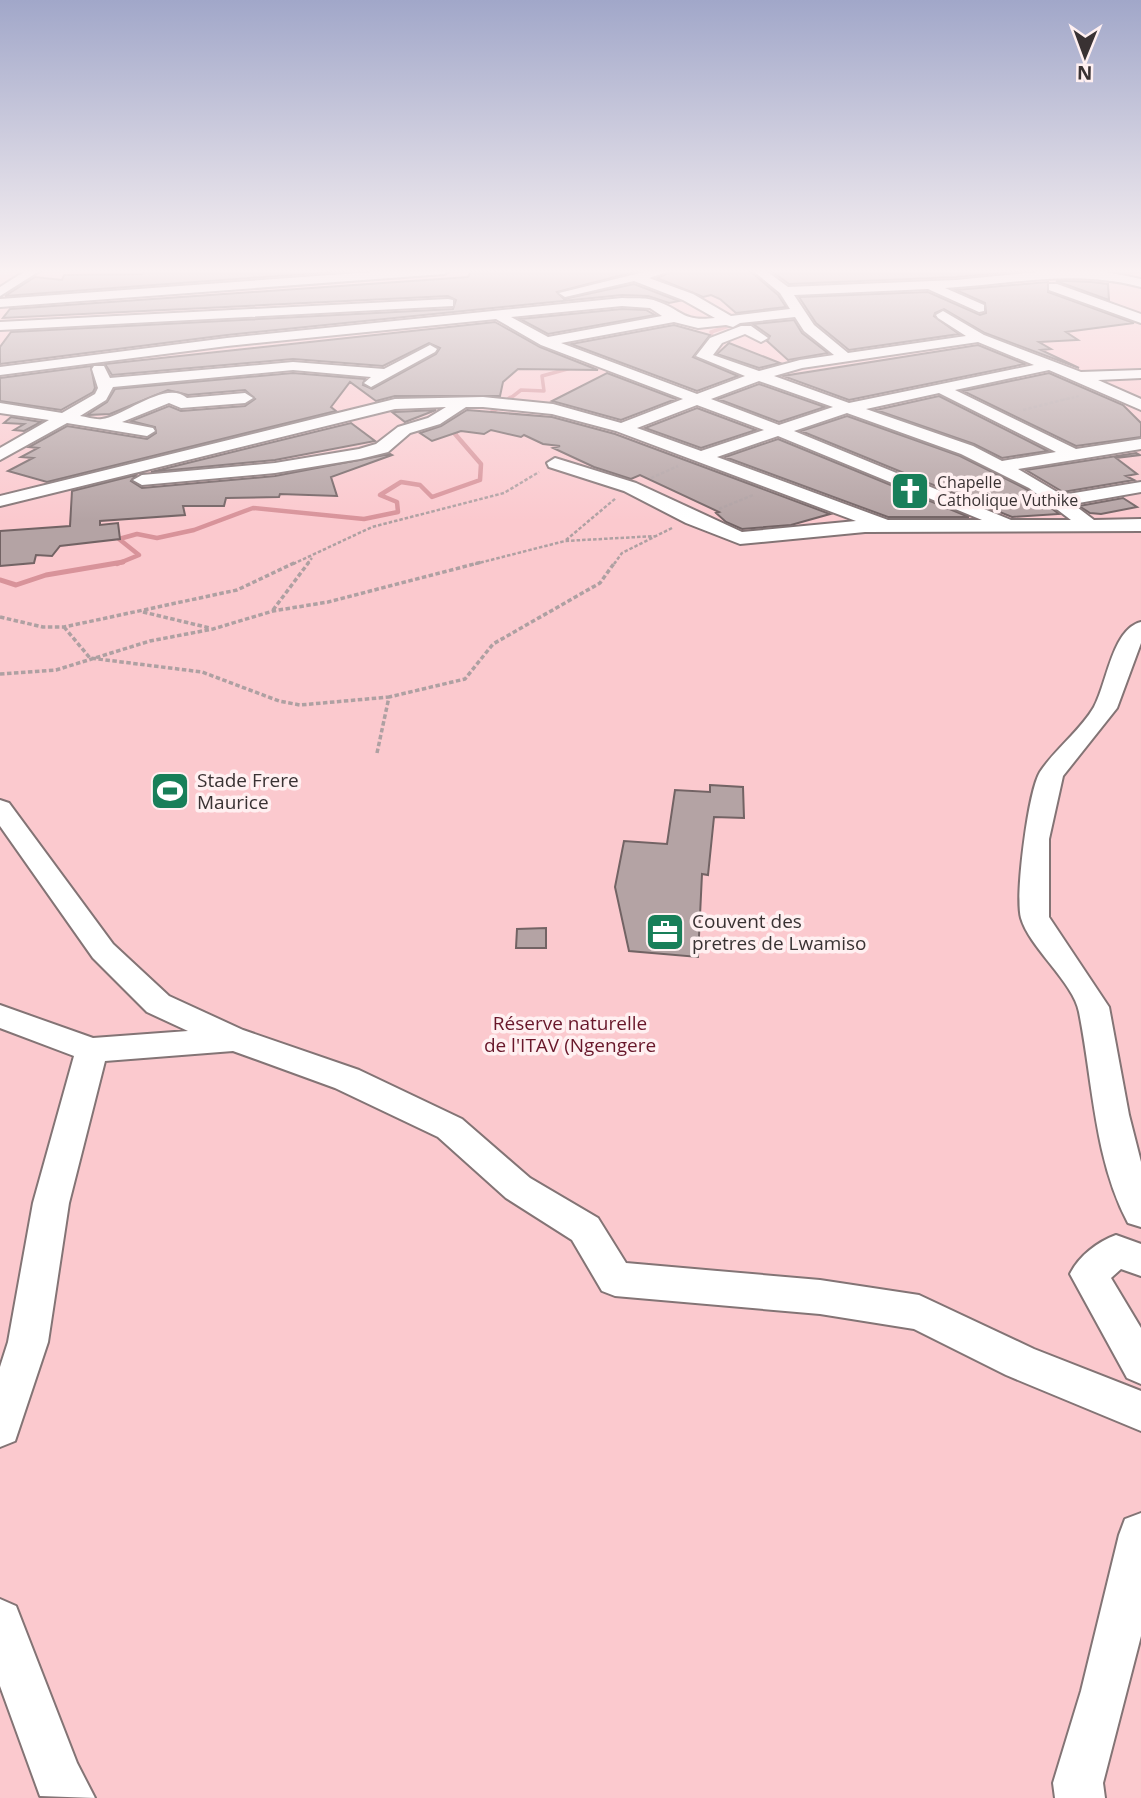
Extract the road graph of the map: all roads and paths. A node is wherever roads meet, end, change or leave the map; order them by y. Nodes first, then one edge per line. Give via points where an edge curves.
1 (33, 354) edge
2 (133, 354) edge
3 (232, 354) edge
4 (422, 354) edge
5 (580, 354) edge
6 (706, 354) edge
7 (841, 354) edge
8 (867, 354) edge
9 (1018, 354) edge
10 (845, 357) junction
11 (93, 359) junction
12 (37, 366) junction
13 (1048, 366) junction
14 (0, 370) edge
15 (239, 371) junction
16 (387, 374) junction
17 (1141, 374) edge
18 (755, 377) junction
19 (1079, 377) junction
20 (106, 383) junction
21 (938, 387) junction
22 (1107, 389) junction
23 (698, 399) junction
24 (471, 402) junction
25 (247, 403) junction
26 (1141, 405) edge
27 (0, 408) edge
28 (846, 408) junction
29 (63, 417) junction
30 (998, 417) junction
31 (107, 424) junction
32 (126, 427) junction
33 (622, 428) junction
34 (147, 430) dead end
35 (778, 430) junction
36 (270, 433) junction
37 (1137, 448) edge
38 (0, 454) edge
39 (1072, 454) junction
40 (698, 458) junction
41 (555, 463) joint
42 (1002, 466) junction
43 (67, 485) junction
44 (776, 486) junction
45 (1141, 487) edge
46 (1061, 500) junction
47 (0, 501) edge
48 (693, 519) junction
49 (1087, 523) junction
50 (1119, 524) junction
51 (1010, 525) junction
52 (1141, 525) edge
53 (889, 527) junction
54 (1141, 534) edge
55 (656, 536) junction
56 (312, 558) junction
57 (139, 611) junction
58 (273, 611) junction
59 (0, 617) edge
60 (64, 627) junction
61 (1141, 628) edge
62 (213, 629) junction
63 (90, 658) junction
64 (0, 674) edge
65 (389, 696) junction
66 (377, 753) dead end
67 (0, 808) edge
68 (0, 1016) edge
69 (234, 1039) junction
70 (92, 1050) junction
71 (1141, 1212) edge
72 (1141, 1260) edge
73 (1141, 1365) edge
74 (1141, 1411) edge
75 (0, 1427) edge
76 (1141, 1535) edge
77 (0, 1622) edge
78 (70, 1798) edge
79 (1080, 1798) edge

1 - 12 street
2 - 11 street
3 - 15 street
4 - 16 street
5 - 23 street
6 - 18 street
7 - 10 street
8 - 10 street
9 - 13 street
10 - 18 street
11 - 12 street
11 - 20 street
12 - 14 street
13 - 19 street
13 - 21 street
15 - 16 street via 310,366
15 - 20 street
15 - 25 street
16 - 24 street via 371,383
17 - 19 street
18 - 23 street
18 - 28 street
19 - 22 street
20 - 29 street via 101,397
21 - 28 street
21 - 30 street
22 - 26 street
22 - 30 path
23 - 33 street
23 - 35 street
24 - 33 street via 577,414
24 - 36 street via 394,404
24 - 43 street via 404,430 382,448 360,454 275,468
25 - 31 street via 164,398
25 - 32 street
25 - 36 street
27 - 29 street
28 - 35 street
28 - 42 street via 924,433
29 - 31 street
29 - 38 street
30 - 39 street
31 - 32 street
32 - 34 street
33 - 40 street
35 - 40 street
35 - 51 street
36 - 43 street
37 - 39 street
39 - 42 street
40 - 44 street
41 - 48 street via 630,487
41 - 56 path via 504,493 372,527
42 - 46 street
43 - 47 street
44 - 48 path
44 - 53 street
45 - 46 street
46 - 49 street
48 - 53 street via 740,537
48 - 55 path
49 - 50 street
49 - 51 street
50 - 52 street
50 - 54 street
51 - 53 street
55 - 58 path via 565,541 328,602
55 - 65 path via 622,553 600,583 493,645 465,679
56 - 57 path via 237,590
56 - 58 path
57 - 60 path
57 - 62 path
58 - 62 path
59 - 60 path
60 - 63 path
61 - 71 street via 1127,647 1105,708 1051,775 1036,839 1035,918 1094,1007 1112,1115 1132,1196
62 - 63 path
63 - 64 path via 56,670
63 - 65 path via 220,676 255,694 290,704
65 - 66 path
67 - 69 street via 103,951 159,1004
68 - 70 street
69 - 70 street
69 - 74 street via 347,1079 450,1128 518,1188 585,1229 615,1279 820,1297 919,1312 1020,1362
70 - 75 street via 51,1203 28,1342
72 - 73 street via 1116,1251 1089,1274
76 - 79 street via 1105,1691 1078,1783
77 - 78 street via 58,1778

